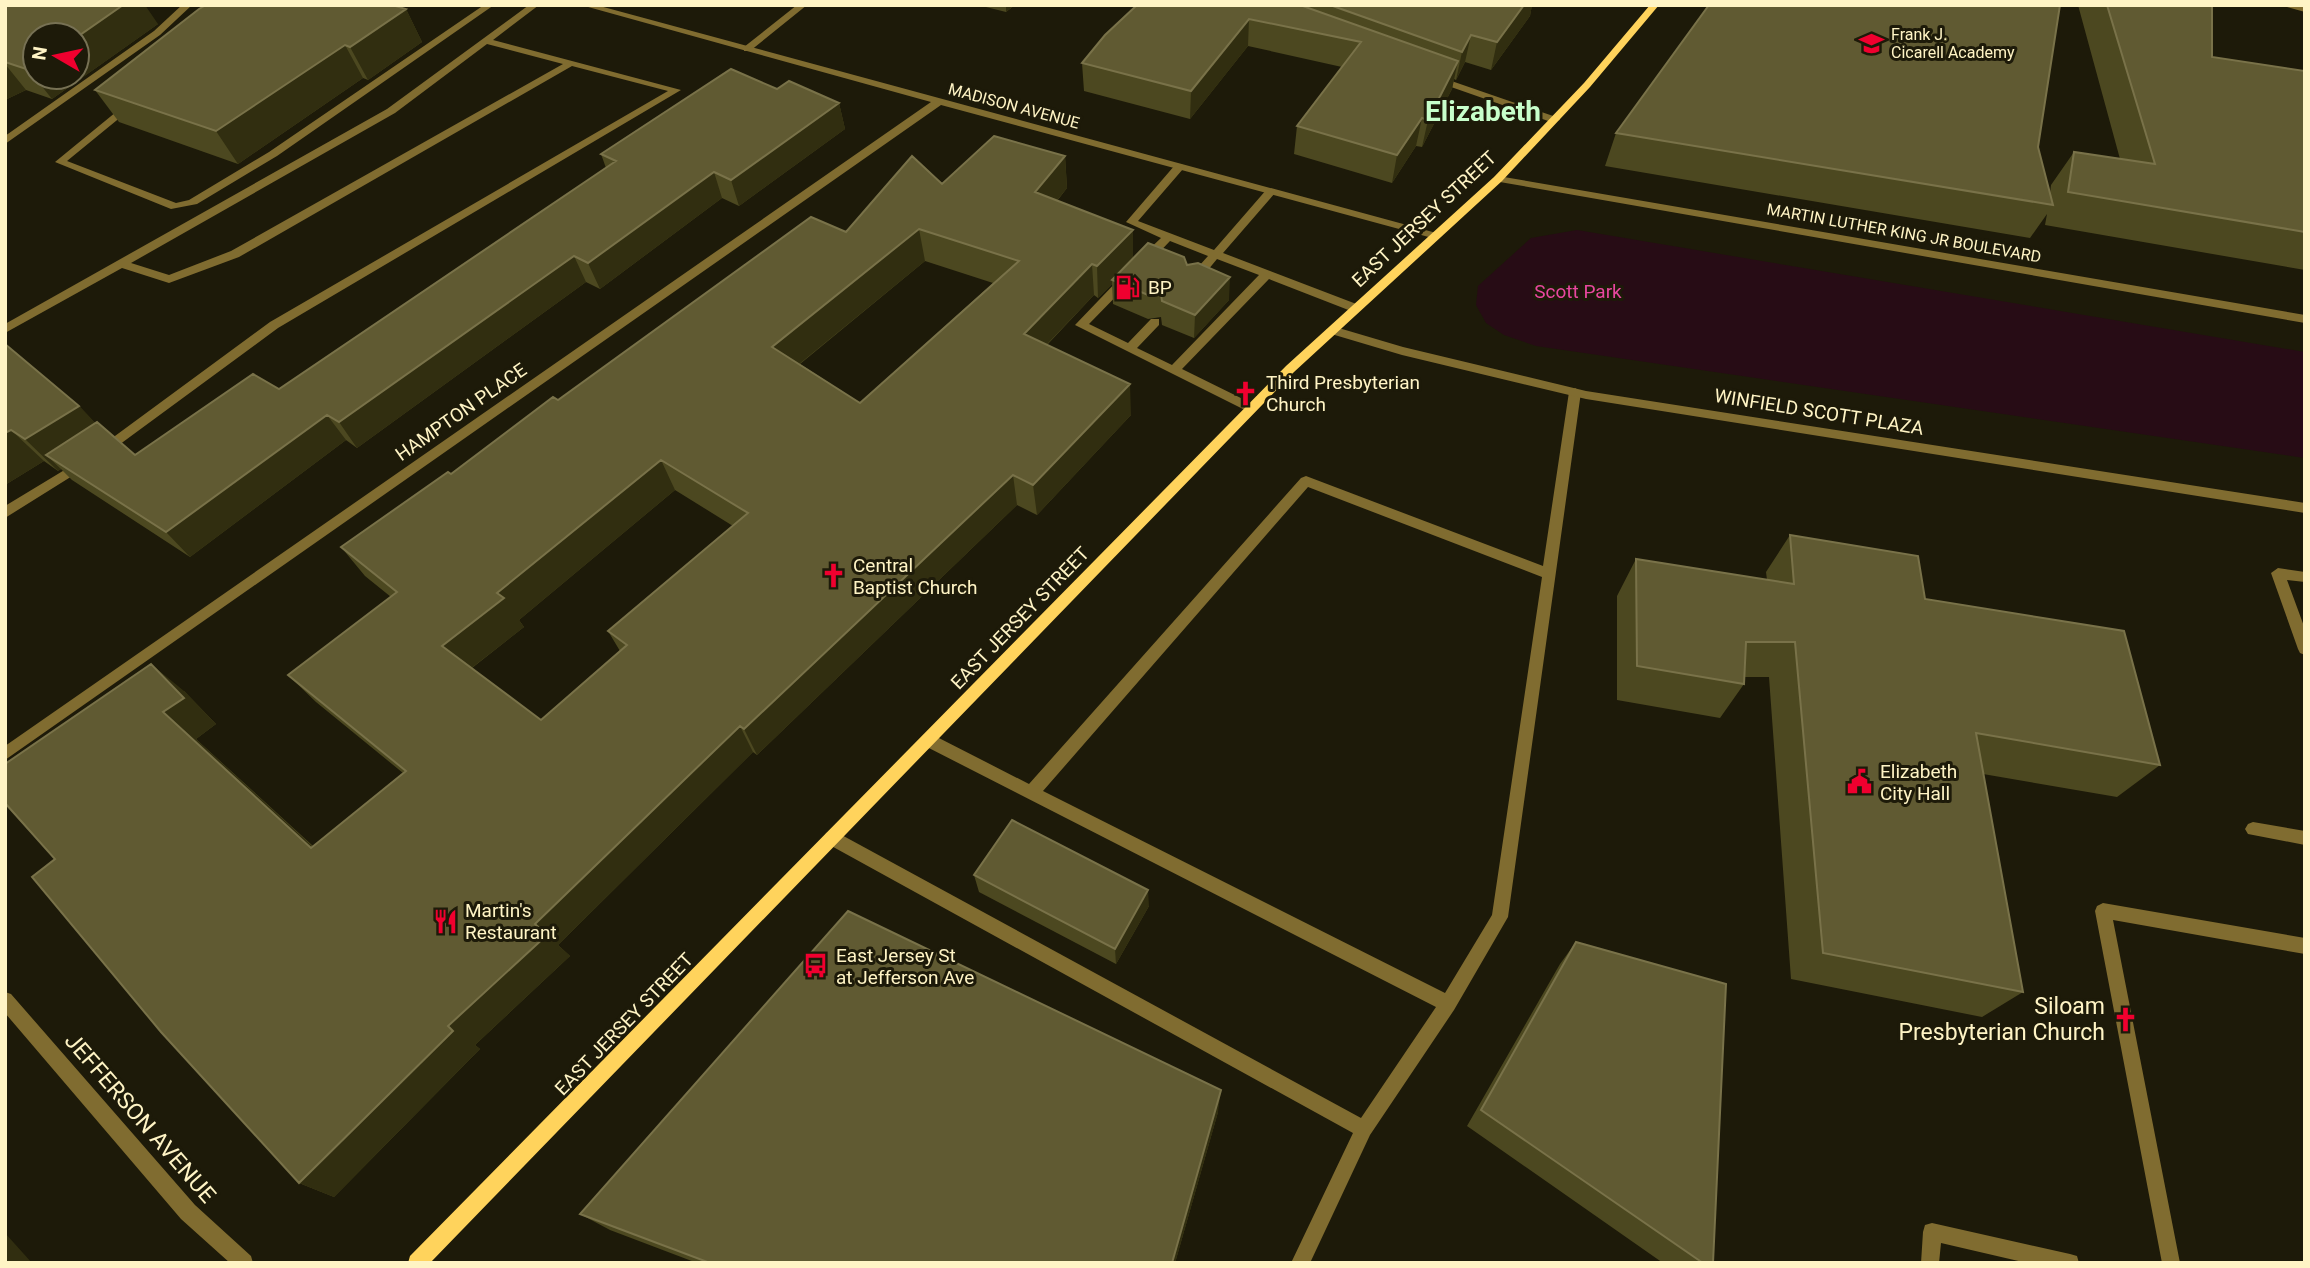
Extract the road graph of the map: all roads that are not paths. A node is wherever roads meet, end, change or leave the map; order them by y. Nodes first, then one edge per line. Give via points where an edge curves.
1 (188, 5) edge
2 (490, 5) edge
3 (535, 5) edge
4 (585, 5) edge
5 (803, 5) edge
6 (1655, 5) edge
7 (2290, 5) edge
8 (2305, 9) edge
9 (485, 41) junction
10 (747, 49) junction
11 (571, 63) junction
12 (1432, 77) edge
13 (144, 94) edge
14 (938, 102) junction
15 (1555, 120) junction
16 (5, 141) edge
17 (1179, 167) junction
18 (1498, 180) junction
19 (1271, 191) junction
20 (1168, 236) junction
21 (1436, 236) junction
22 (1216, 254) junction
23 (122, 264) junction
24 (1267, 274) junction
25 (1190, 283) edge
26 (1355, 309) junction
27 (2305, 318) edge
28 (1155, 322) edge
29 (5, 329) edge
30 (1332, 330) junction
31 (1129, 349) junction
32 (1175, 369) junction
33 (1575, 392) junction
34 (1251, 408) junction
35 (100, 454) edge
36 (88, 461) edge
37 (2305, 508) edge
38 (5, 513) edge
39 (1549, 574) junction
40 (2305, 577) edge
41 (2305, 649) edge
42 (928, 740) junction
43 (5, 754) edge
44 (1031, 793) junction
45 (2253, 829) dead end
46 (832, 838) junction
47 (2305, 838) edge
48 (2305, 946) edge
49 (5, 1000) edge
50 (1448, 1004) junction
51 (1364, 1129) junction
52 (244, 1263) edge
53 (417, 1263) edge
54 (1300, 1263) edge
55 (1930, 1263) edge
56 (2070, 1263) edge
57 (2171, 1263) edge

1 - 16 street via 157,33
2 - 13 street via 273,154 193,202 175,207 60,162
3 - 9 street
4 - 10 street, MADISON AVENUE
5 - 10 street
6 - 15 street, EAST JERSEY STREET
7 - 8 street
9 - 11 street
9 - 23 street via 391,111
10 - 14 street, MADISON AVENUE
11 - 23 street via 235,254 169,279
11 - 35 street via 676,90 274,324
12 - 15 street
14 - 17 street, MADISON AVENUE
14 - 43 street, HAMPTON PLACE
15 - 18 street, EAST JERSEY STREET
17 - 19 street, MADISON AVENUE
17 - 20 street via 1131,222
18 - 21 street, EAST JERSEY STREET
18 - 27 street, MARTIN LUTHER KING JR BOULEVARD
19 - 21 street, MADISON AVENUE
19 - 22 street
20 - 22 street
20 - 31 street via 1080,325
21 - 26 street, EAST JERSEY STREET
22 - 24 street
22 - 25 street
23 - 29 street
24 - 26 street
24 - 32 street
26 - 30 street, EAST JERSEY STREET
28 - 31 street
30 - 33 street, WINFIELD SCOTT PLAZA
30 - 34 street, EAST JERSEY STREET
31 - 32 street
32 - 34 street
33 - 37 street, WINFIELD SCOTT PLAZA
33 - 39 street
34 - 42 street, EAST JERSEY STREET
36 - 38 street
39 - 44 street via 1306,481
39 - 50 street via 1500,917
40 - 41 street via 2278,573
42 - 44 street
42 - 46 street, EAST JERSEY STREET
44 - 50 street
45 - 47 street
46 - 51 street
46 - 53 street, EAST JERSEY STREET
48 - 57 street via 2103,911
49 - 52 street, JEFFERSON AVENUE via 188,1212
50 - 51 street
51 - 54 street
55 - 56 street via 1932,1232

